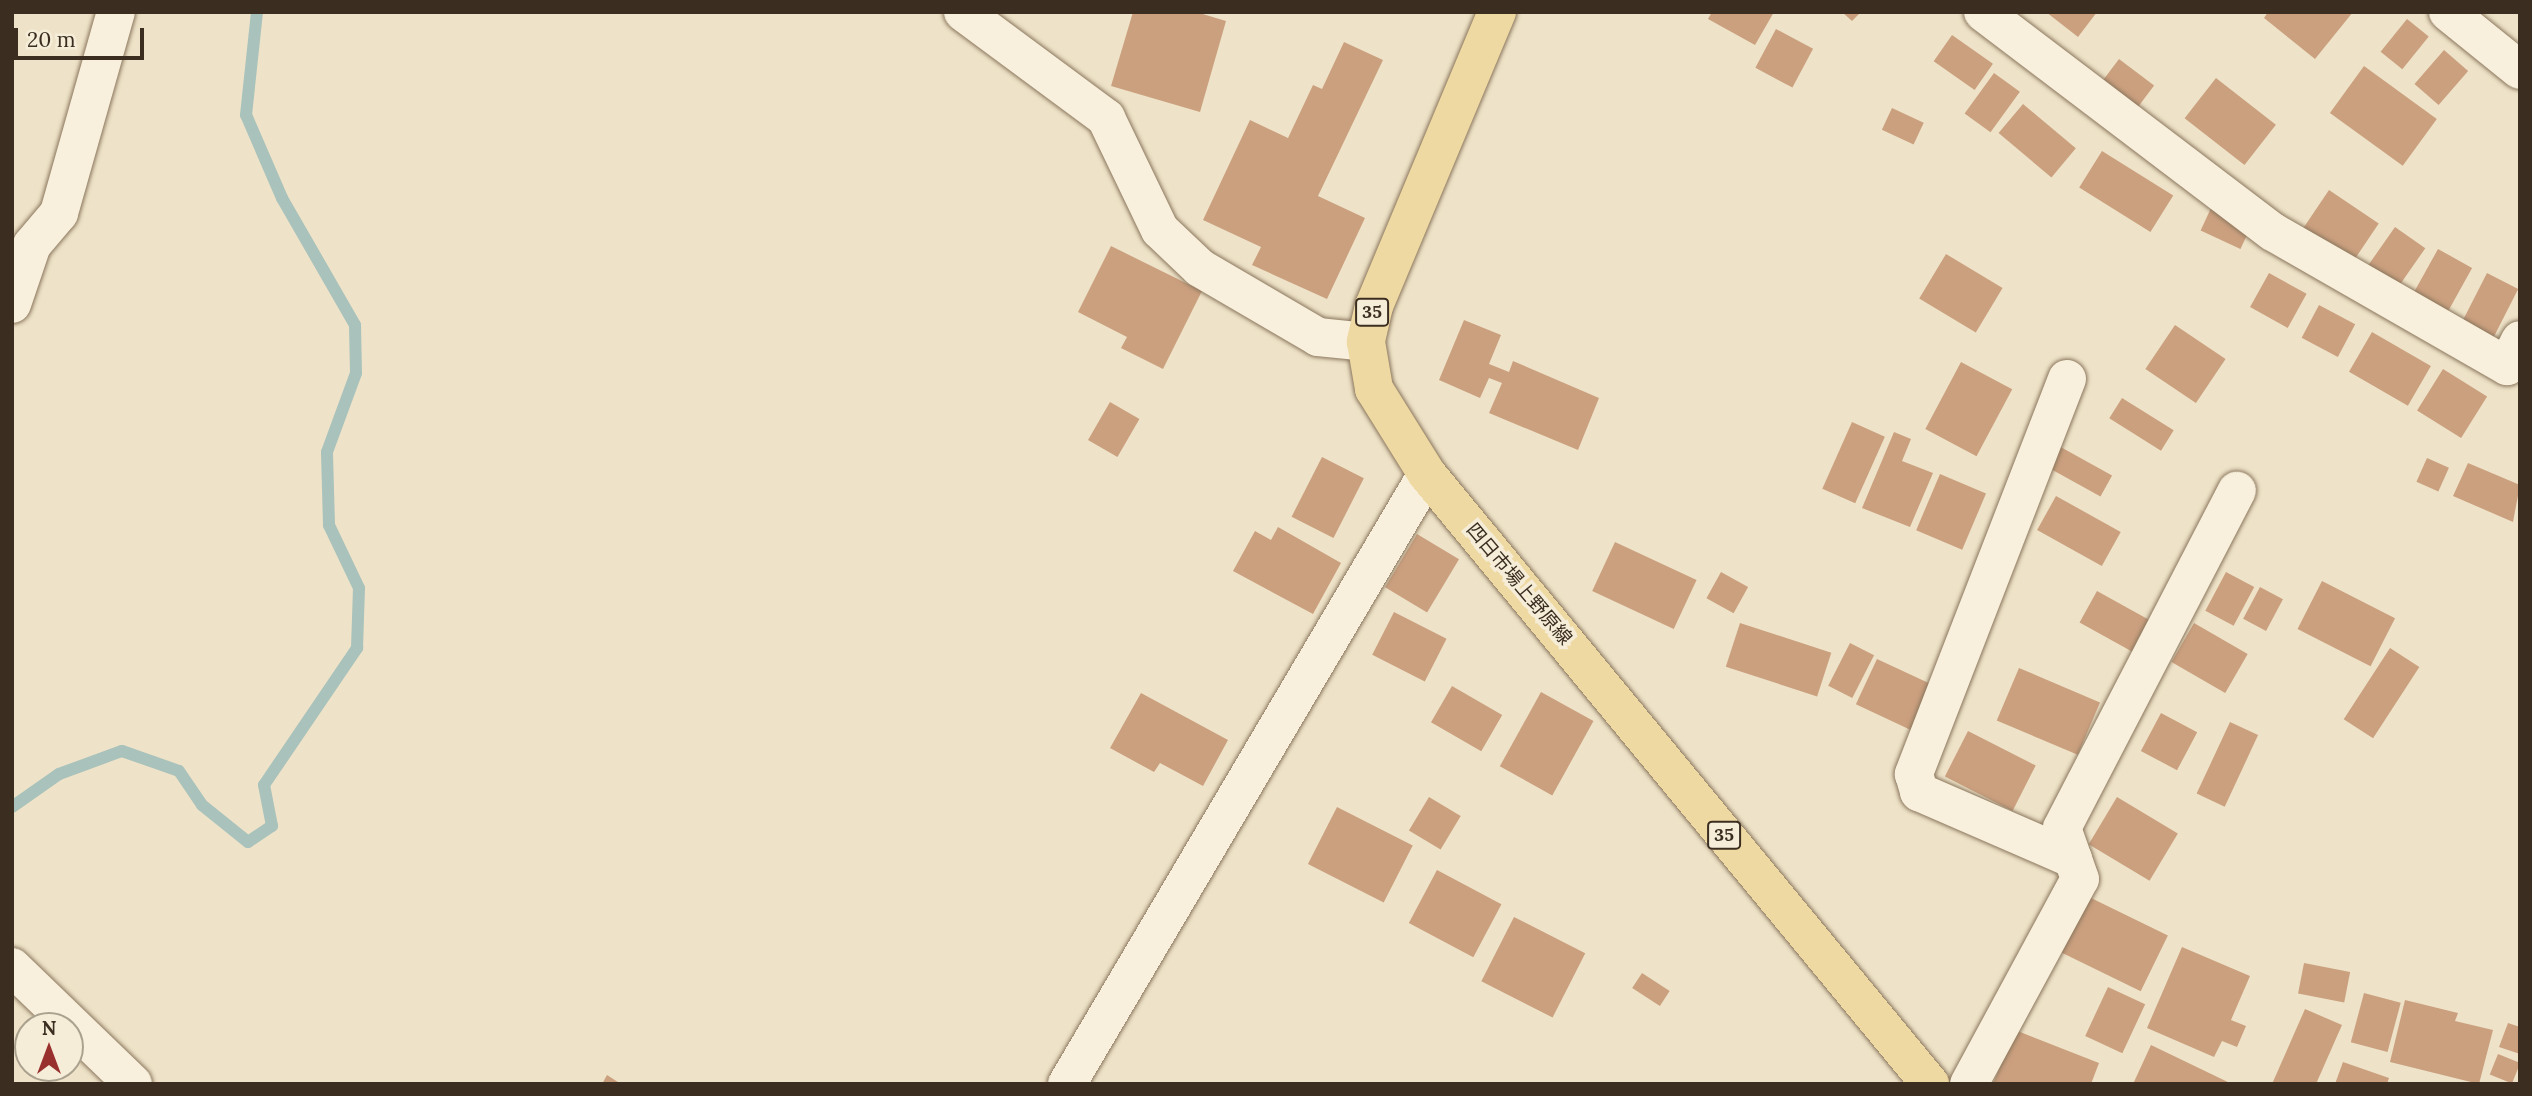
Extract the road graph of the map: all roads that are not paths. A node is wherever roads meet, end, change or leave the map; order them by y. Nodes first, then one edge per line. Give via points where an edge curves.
1 (116, 12) edge
2 (963, 12) edge
3 (1497, 12) edge
4 (1983, 12) edge
5 (2448, 12) edge
6 (2520, 70) edge
7 (12, 304) edge
8 (1366, 342) junction
9 (2513, 353) edge
10 (2067, 379) dead end
11 (1427, 474) junction
12 (2237, 491) dead end
13 (2073, 859) junction
14 (12, 967) edge
15 (133, 1084) edge
16 (1067, 1084) edge
17 (1930, 1084) edge
18 (1969, 1084) edge

1 - 7 street via 59,213 32,245
2 - 8 street via 1106,118 1160,230 1200,268 1318,337
3 - 8 main road, 四日市場上野原線 / 35 via 1374,306
4 - 9 street via 2273,232
5 - 6 street
8 - 11 main road, 四日市場上野原線 / 35 via 1381,407
10 - 13 street via 1914,774 1919,792
11 - 16 street
11 - 17 main road, 四日市場上野原線 / 35
12 - 13 street via 2062,828
13 - 18 street via 2080,879
14 - 15 street

